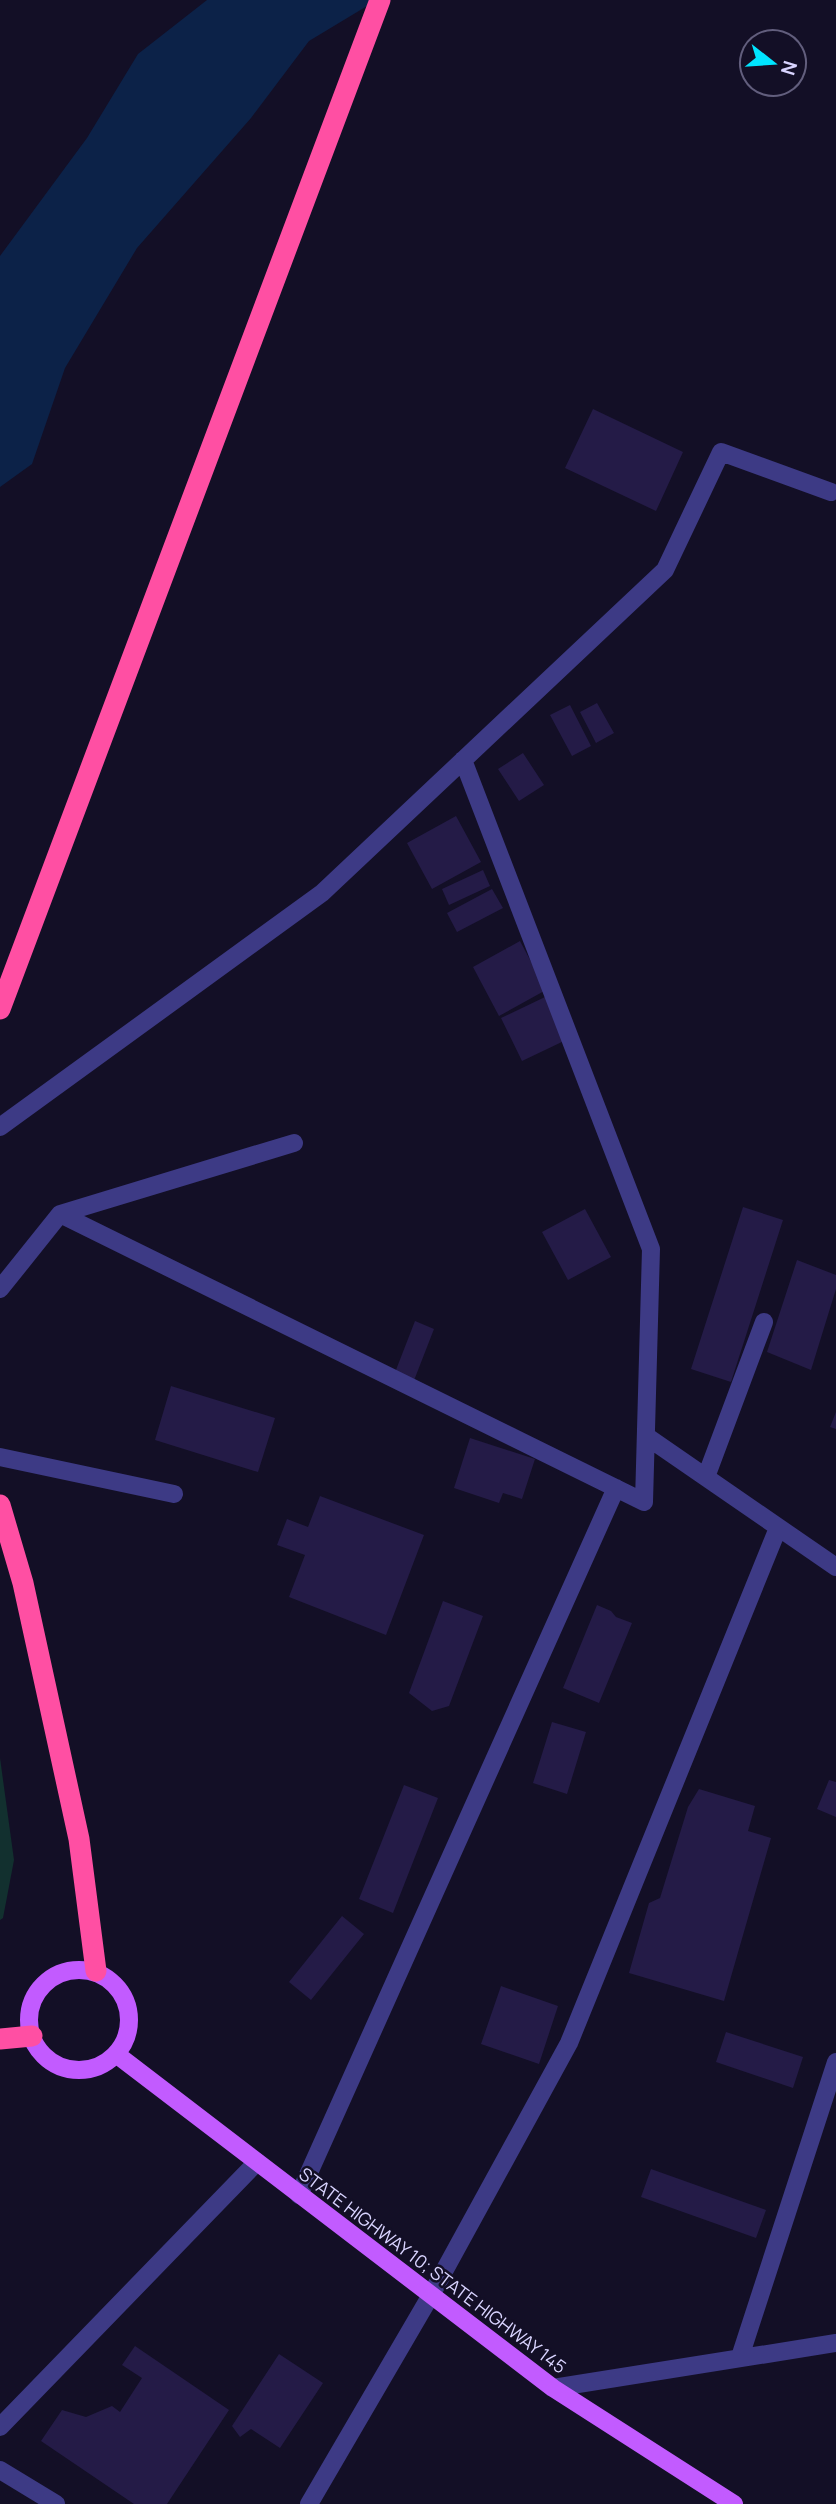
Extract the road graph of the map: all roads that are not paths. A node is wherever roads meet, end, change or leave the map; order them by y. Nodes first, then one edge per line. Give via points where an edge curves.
1 (380, 0) edge
2 (831, 492) dead end
3 (463, 760) junction
4 (0, 1009) edge
5 (0, 1127) edge
6 (294, 1143) dead end
7 (60, 1214) junction
8 (0, 1289) edge
9 (764, 1322) dead end
10 (646, 1436) junction
11 (0, 1457) edge
12 (706, 1477) junction
13 (616, 1488) junction
14 (174, 1494) dead end
15 (0, 1505) edge
16 (778, 1528) junction
17 (836, 1567) edge
18 (96, 1971) junction
19 (32, 2036) junction
20 (0, 2039) edge
21 (116, 2054) junction
22 (836, 2063) edge
23 (257, 2162) junction
24 (299, 2195) junction
25 (431, 2295) junction
26 (836, 2343) edge
27 (740, 2357) junction
28 (553, 2388) junction
29 (0, 2427) edge
30 (0, 2470) edge
31 (318, 2501) edge
32 (725, 2502) edge
33 (56, 2504) edge

1 - 4 highway
2 - 3 street via 721,452 665,570
3 - 5 street via 323,893
3 - 10 street via 651,1249
6 - 7 street
7 - 8 street
7 - 13 street
9 - 12 street
10 - 12 street
10 - 13 street via 644,1502
11 - 14 street
12 - 16 street
13 - 24 street
15 - 18 highway via 23,1583 79,1839
16 - 17 street
16 - 25 street via 569,2043
18 - 19 main road via 61,1972 42,1986 30,2010
18 - 21 main road via 111,1980 129,2008 126,2039
19 - 20 highway
19 - 21 main road via 46,2058 68,2069 88,2070
21 - 23 main road, STATE HIGHWAY 10; STATE HIGHWAY 145
22 - 27 street
23 - 24 main road, STATE HIGHWAY 10; STATE HIGHWAY 145
23 - 29 street
24 - 25 main road, STATE HIGHWAY 10; STATE HIGHWAY 145
25 - 28 main road, STATE HIGHWAY 10; STATE HIGHWAY 145
25 - 31 street
26 - 27 street
27 - 28 street
28 - 32 main road, STATE HIGHWAY 10; STATE HIGHWAY 145
30 - 33 street

